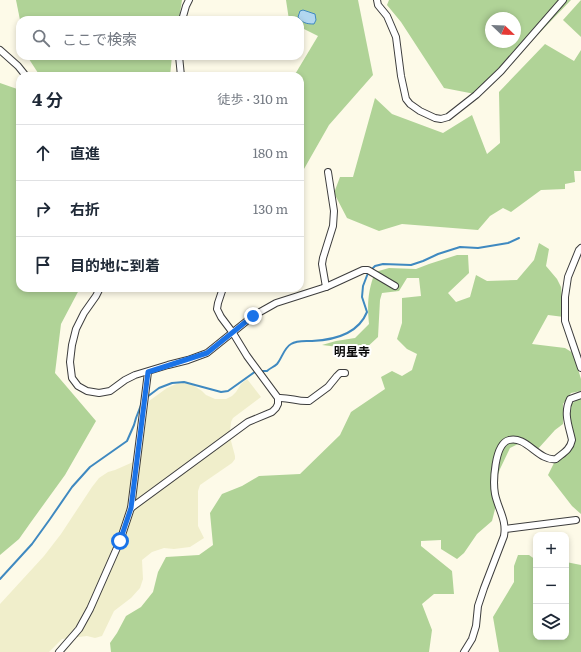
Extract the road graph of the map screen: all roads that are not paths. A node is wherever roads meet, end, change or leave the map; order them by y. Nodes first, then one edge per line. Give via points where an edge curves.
1 (189, 0) edge
2 (376, 0) edge
3 (563, 0) edge
4 (183, 16) edge
5 (0, 50) edge
6 (179, 60) edge
7 (23, 72) edge
8 (181, 72) edge
9 (328, 172) dead end
10 (581, 248) edge
11 (395, 286) dead end
12 (326, 287) junction
13 (98, 292) edge
14 (222, 292) edge
15 (233, 333) junction
16 (581, 368) edge
17 (148, 372) junction
18 (345, 374) dead end
19 (581, 395) edge
20 (278, 398) junction
21 (131, 508) junction
22 (576, 520) dead end
23 (505, 529) junction
24 (59, 652) edge
25 (464, 652) edge

1 - 4 street
2 - 3 street via 387,16 396,37 406,99 420,111 442,119 448,117 501,71
5 - 7 street
6 - 8 street
9 - 12 street via 334,211 333,226 322,264
10 - 16 street via 568,277 565,297 565,320
11 - 12 street via 368,270 363,270
12 - 15 street via 276,303 253,316
13 - 17 street via 76,329 70,362 72,378 78,386 99,393 110,391 135,375
14 - 15 street via 217,309
15 - 17 street via 207,353
15 - 20 street
17 - 21 street
18 - 20 street via 340,373 328,387 309,402
19 - 23 street via 570,399 566,406 572,440 570,447 556,459 543,456 521,441 509,440 501,446 494,482
20 - 21 street via 278,404 272,412 248,422
21 - 24 street via 120,541 90,609 79,629
22 - 23 street
23 - 25 street via 478,606 472,639

